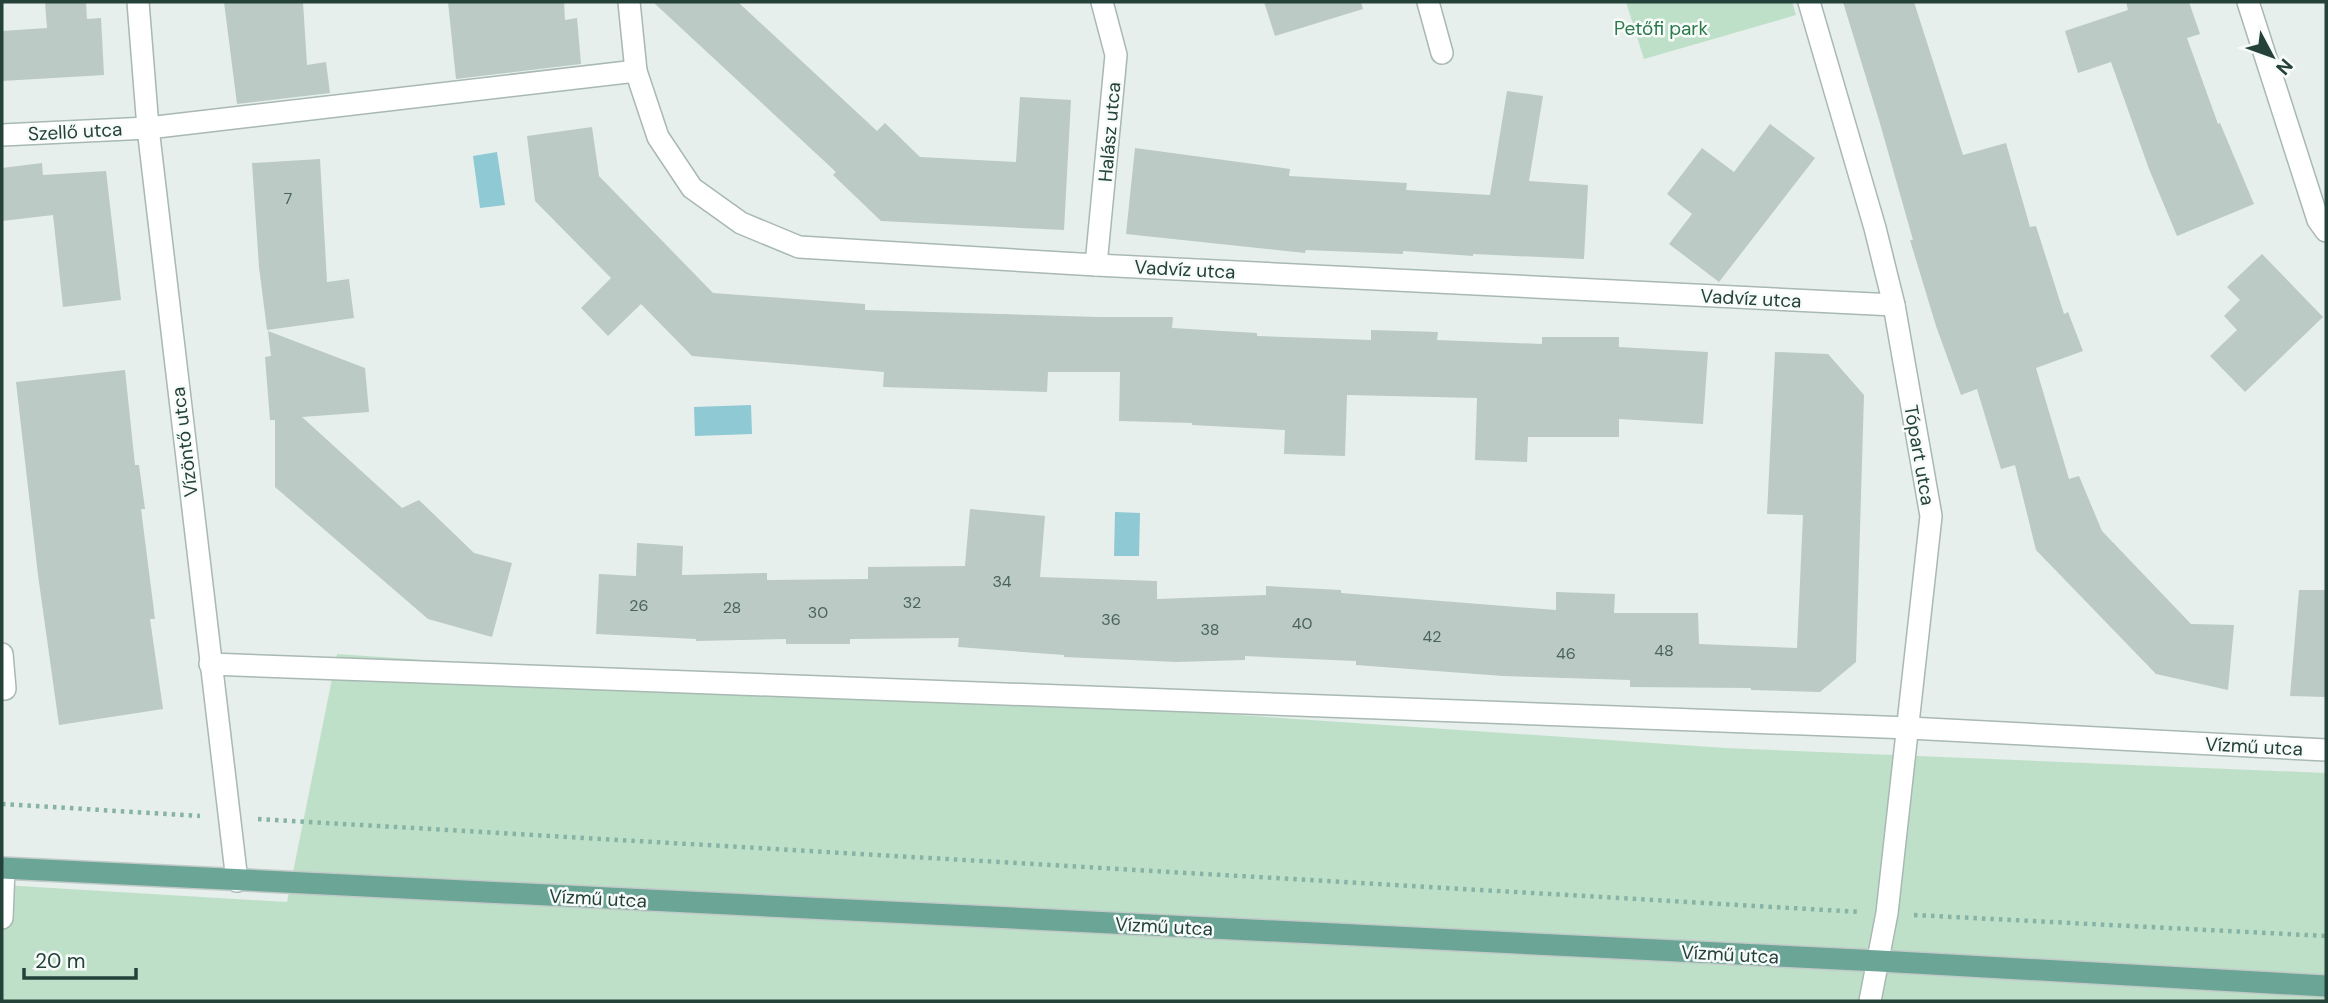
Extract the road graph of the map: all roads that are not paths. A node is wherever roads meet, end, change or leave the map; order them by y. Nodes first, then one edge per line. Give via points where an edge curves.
1 (138, 2) edge
2 (629, 2) edge
3 (1102, 2) edge
4 (1428, 2) edge
5 (1809, 2) edge
6 (2248, 2) edge
7 (1442, 53) dead end
8 (636, 71) junction
9 (148, 128) junction
10 (2, 135) edge
11 (2326, 231) edge
12 (1096, 265) junction
13 (1894, 305) junction
14 (2, 654) edge
15 (210, 664) junction
16 (2, 689) edge
17 (1909, 728) junction
18 (2326, 750) edge
19 (3, 868) edge
20 (237, 881) junction
21 (2, 918) edge
22 (1879, 961) junction
23 (2326, 986) edge
24 (1870, 1001) edge

1 - 9 street, Vízöntő utca
2 - 8 street, Vadvíz utca
3 - 12 street, Halász utca via 1116,55
4 - 7 street
5 - 13 street, Tópart utca
6 - 11 street via 2318,220
8 - 9 street, Szellő utca
8 - 12 street, Vadvíz utca via 658,137 692,188 741,223 799,247
9 - 10 street, Szellő utca
9 - 15 street, Vízöntő utca
12 - 13 street, Vadvíz utca
13 - 17 street, Tópart utca via 1931,516
14 - 16 street
15 - 17 street, Vízmű utca
15 - 20 street, Vízöntő utca
17 - 18 street, Vízmű utca
17 - 22 street, Tópart utca
19 - 20 main road, Vízmű utca
19 - 21 street
20 - 22 main road, Vízmű utca
22 - 23 main road, Vízmű utca
22 - 24 street, Tópart utca

